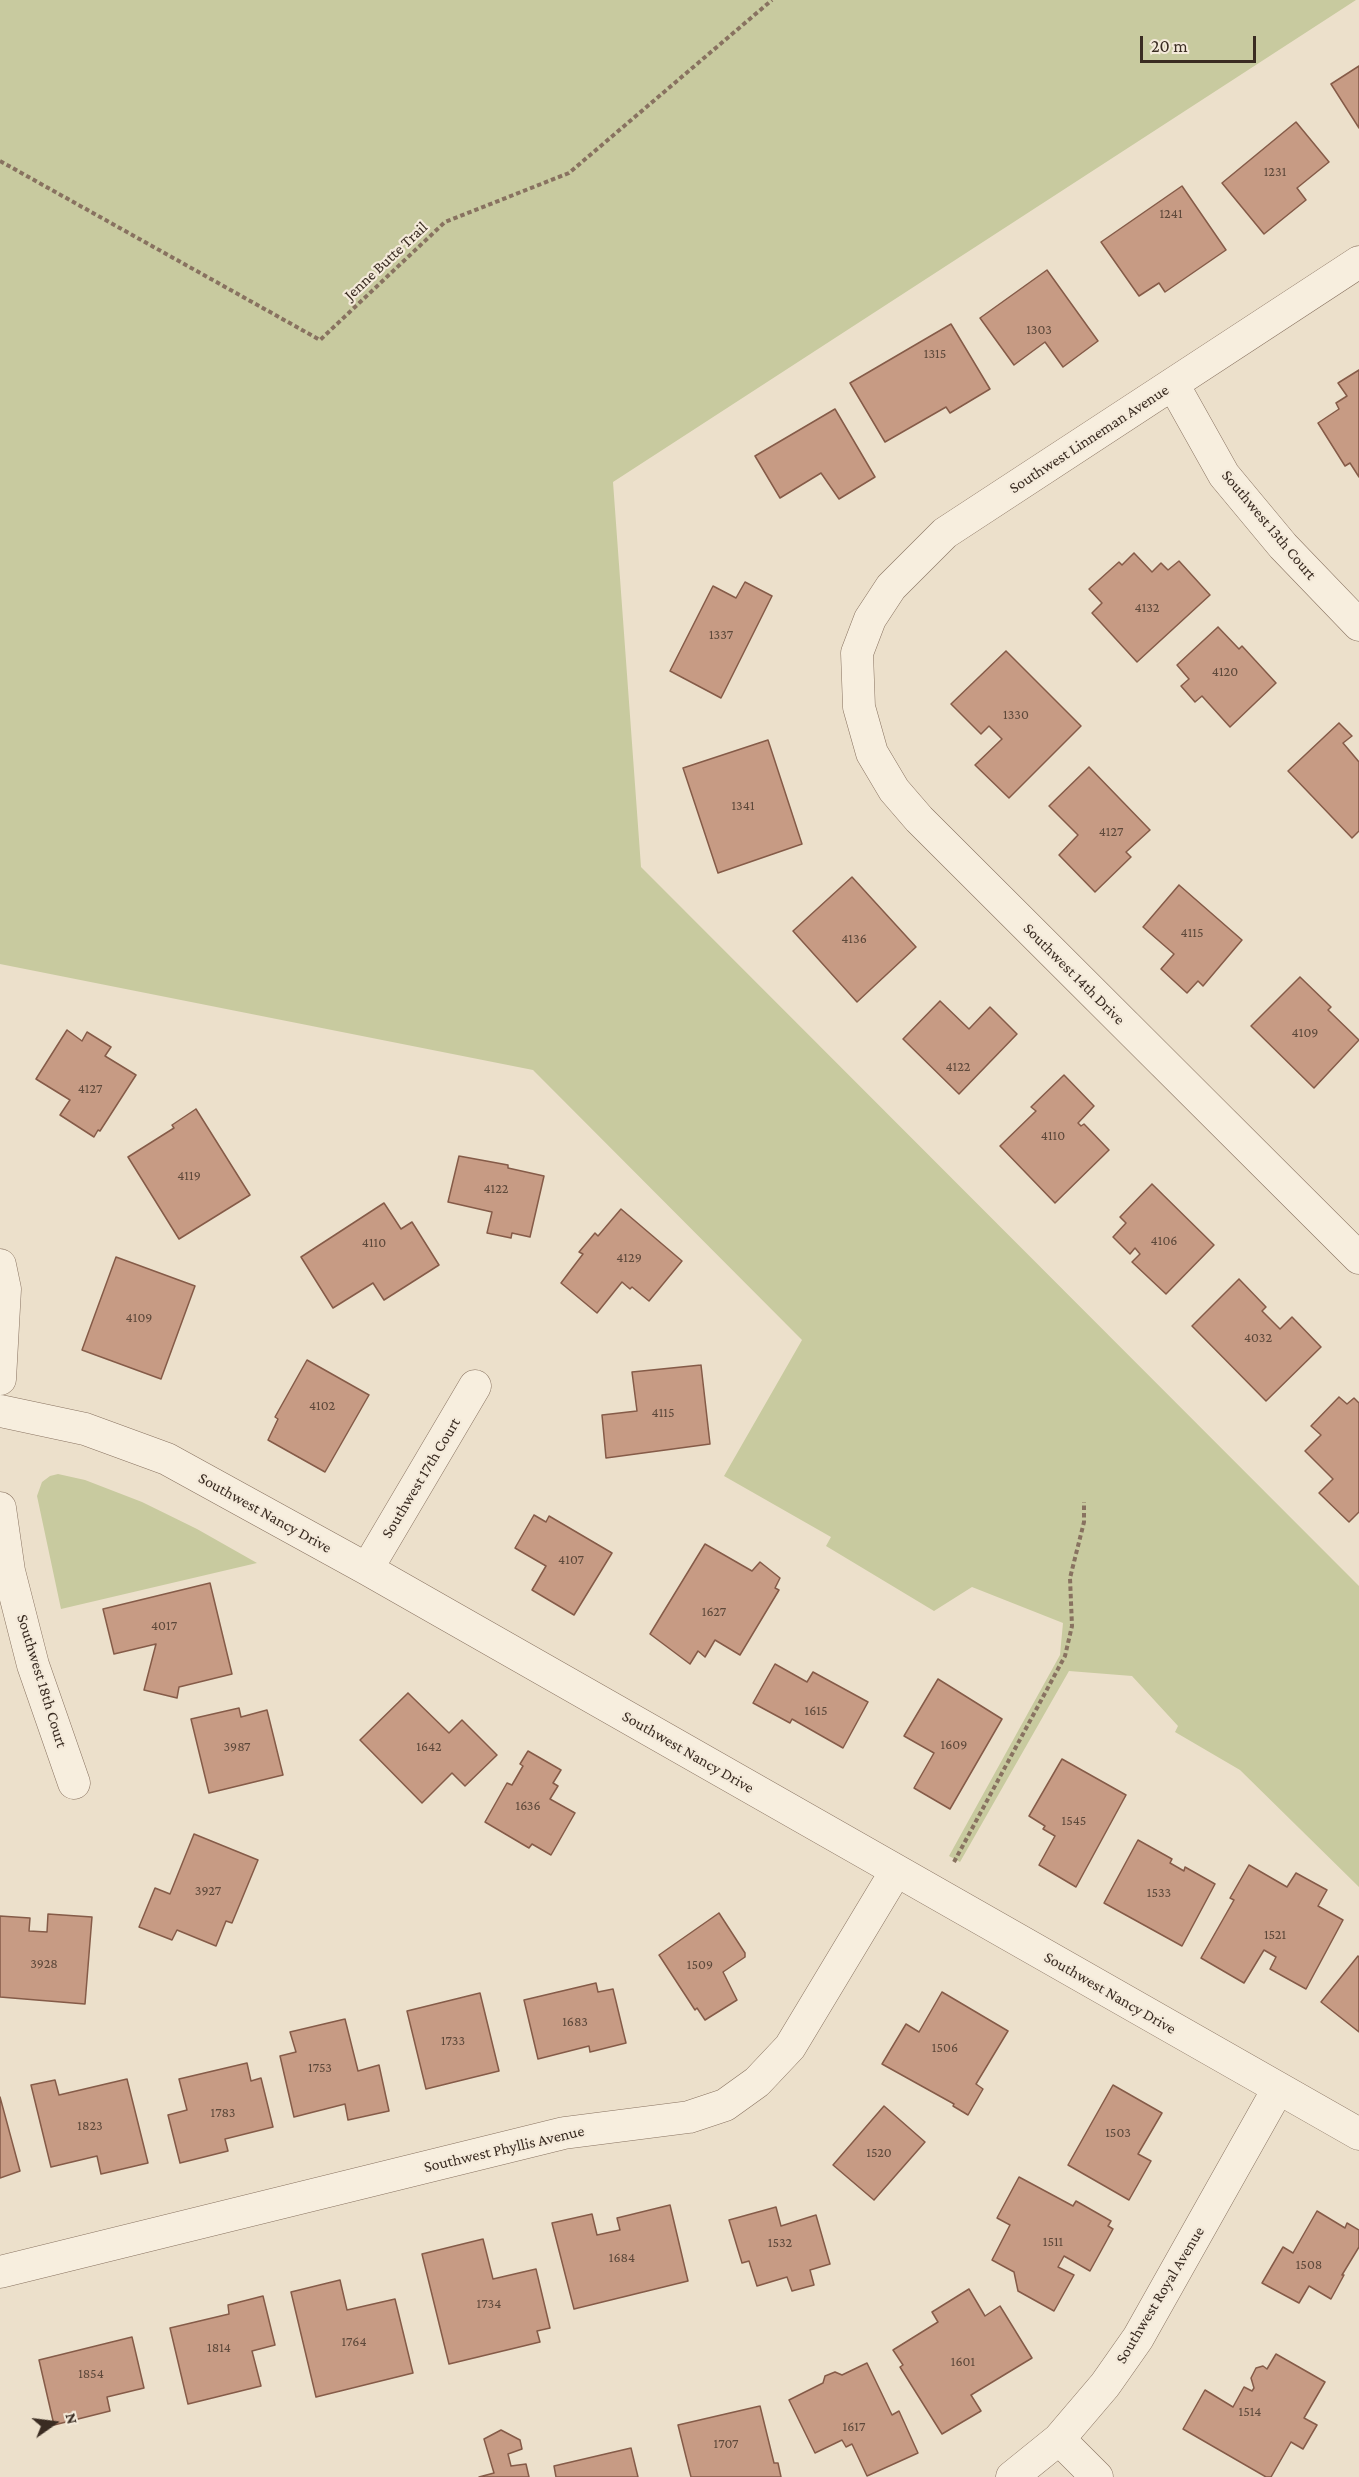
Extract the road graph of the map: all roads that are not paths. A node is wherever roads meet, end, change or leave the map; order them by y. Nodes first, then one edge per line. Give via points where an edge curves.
1 (1359, 262) edge
2 (1173, 384) junction
3 (1359, 625) edge
4 (857, 653) joint
5 (1359, 1258) edge
6 (0, 1265) edge
7 (0, 1379) edge
8 (475, 1386) dead end
9 (0, 1411) edge
10 (0, 1508) edge
11 (367, 1569) junction
12 (74, 1783) dead end
13 (896, 1871) junction
14 (1278, 2089) junction
15 (1359, 2134) edge
16 (0, 2272) edge
17 (1059, 2439) junction
18 (1012, 2477) edge
19 (1097, 2477) edge

1 - 2 street, Southwest Linneman Avenue
2 - 3 street, Southwest 13th Court via 1224,475 1282,546
2 - 4 street, Southwest Linneman Avenue via 945,533 891,587 870,619
4 - 5 street, Southwest 14th Drive via 859,707 872,753 894,790 918,819
6 - 7 street via 5,1289
8 - 11 street, Southwest 17th Court
9 - 11 street, Southwest Nancy Drive via 85,1429 167,1459
10 - 12 street, Southwest 18th Court via 9,1571 33,1665
11 - 13 street, Southwest Nancy Drive
13 - 14 street, Southwest Nancy Drive
13 - 16 street, Southwest Phyllis Avenue via 790,2048 757,2082 725,2105 689,2117 564,2133
14 - 15 street, Southwest Nancy Drive
14 - 17 street, Southwest Royal Avenue via 1138,2338
17 - 18 street, Southwest Royal Avenue
17 - 19 street

